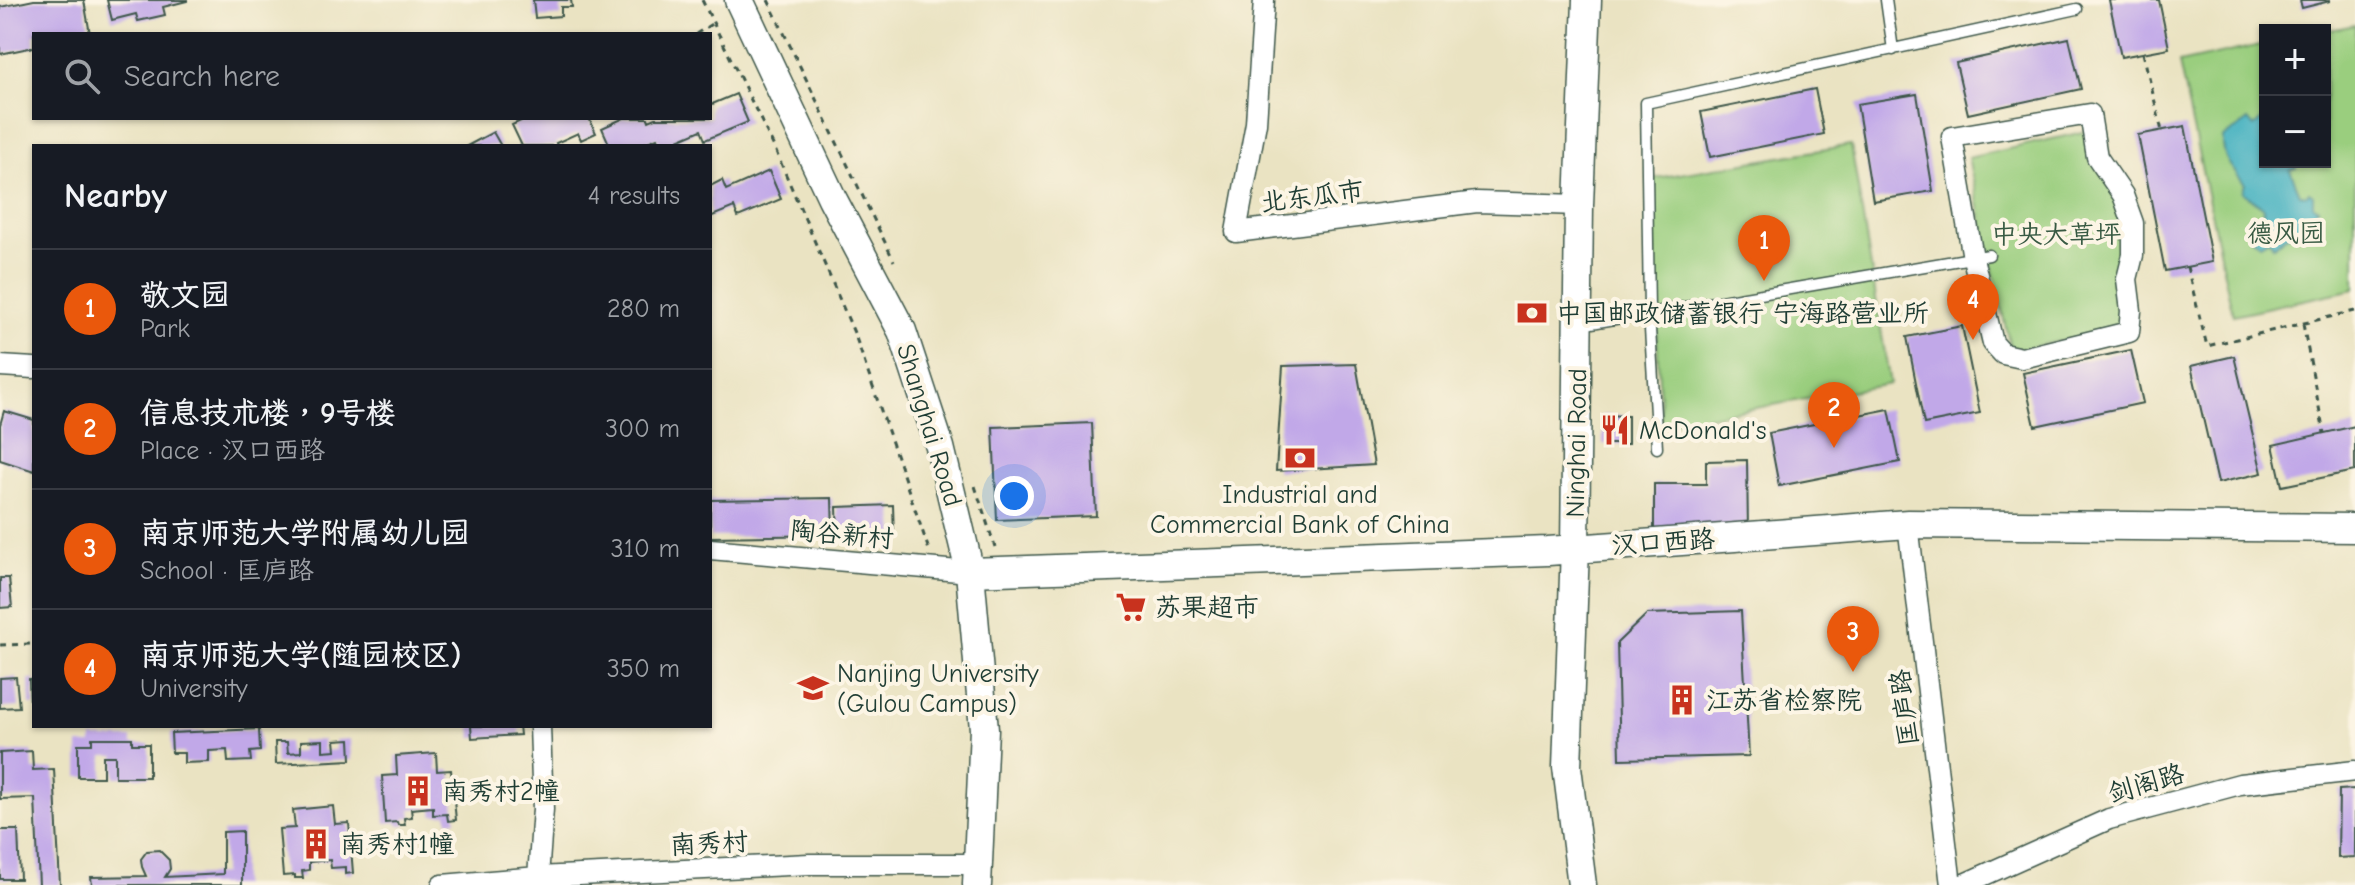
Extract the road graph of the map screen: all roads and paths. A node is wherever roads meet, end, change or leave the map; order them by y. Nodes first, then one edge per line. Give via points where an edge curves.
1 (702, 0) edge
2 (739, 0) edge
3 (1264, 0) edge
4 (1587, 0) edge
5 (1886, 0) edge
6 (2077, 9) dead end
7 (713, 23) junction
8 (699, 32) edge
9 (1893, 50) junction
10 (2143, 53) dead end
11 (2162, 131) dead end
12 (1579, 205) junction
13 (1981, 257) junction
14 (2187, 267) dead end
15 (2355, 311) edge
16 (1649, 312) junction
17 (2303, 324) junction
18 (1578, 325) junction
19 (0, 366) edge
20 (32, 368) edge
21 (2324, 433) dead end
22 (1657, 448) dead end
23 (1908, 524) junction
24 (2355, 528) edge
25 (1575, 548) junction
26 (712, 549) edge
27 (935, 568) junction
28 (970, 572) junction
29 (32, 644) edge
30 (0, 645) edge
31 (540, 728) edge
32 (2355, 771) edge
33 (978, 875) edge
34 (538, 877) junction
35 (442, 885) edge
36 (1582, 885) edge
37 (1951, 885) edge
38 (1962, 885) edge

1 - 7 path
2 - 28 street, Shanghai Road via 832,198 902,331 940,447
3 - 12 street, 北东瓜市 via 1256,123 1236,232 1477,202
4 - 12 street, Ninghai Road
5 - 9 lane
6 - 9 lane
7 - 8 path
7 - 27 path via 774,147 855,335
9 - 16 lane via 1646,103
10 - 11 path
12 - 18 street, Ninghai Road
13 - 13 street via 1993,343 2003,354 2022,358 2129,332 2133,223 2123,195 2097,157 2090,114 1952,137
13 - 16 lane
14 - 17 path via 2207,346
15 - 17 path
16 - 18 lane
16 - 22 lane
17 - 21 path
18 - 25 street, Ninghai Road
19 - 20 street
23 - 24 street, 汉口西路
23 - 25 street, 汉口西路
23 - 37 street, 匡庐路
25 - 28 street, 汉口西路
25 - 36 street, Ninghai Road via 1567,767
26 - 27 street, 陶谷新村
27 - 28 street, 陶谷新村
28 - 33 street, Shanghai Road via 984,729
29 - 30 path
31 - 34 street via 543,809
32 - 38 street, 剑阁路 via 2240,784 2109,819
33 - 34 street, 南秀村 via 809,864
34 - 35 street, 南秀村

